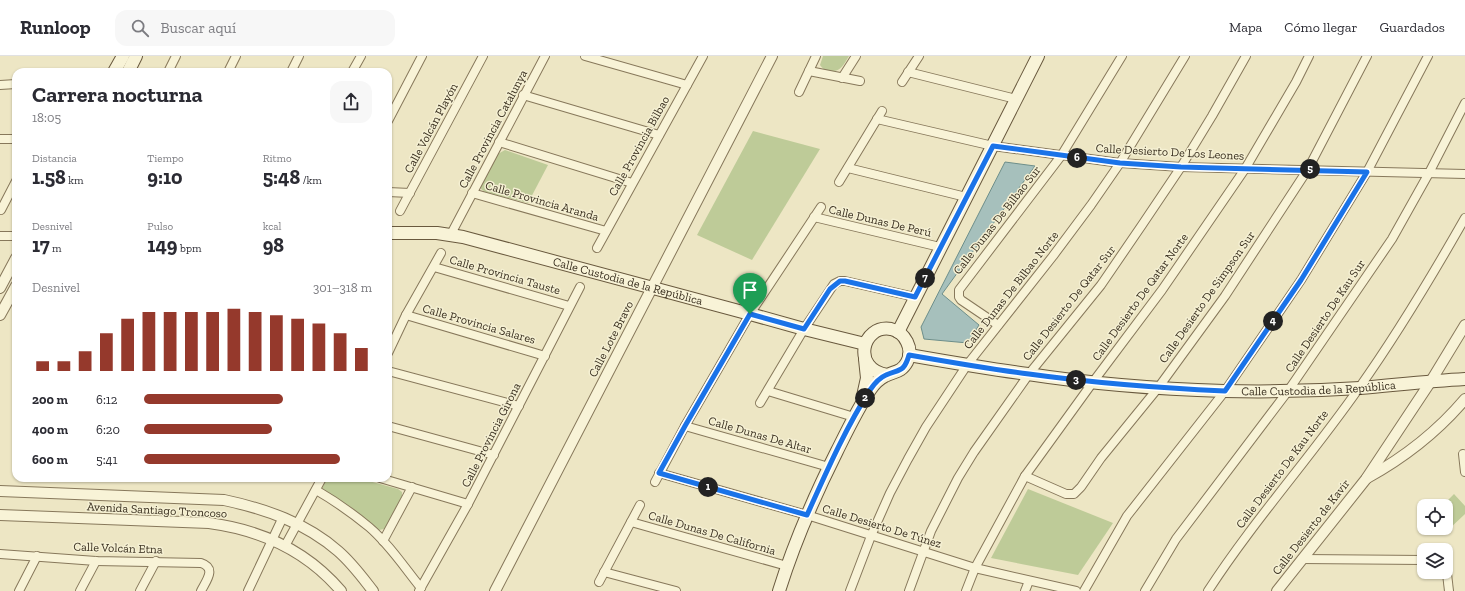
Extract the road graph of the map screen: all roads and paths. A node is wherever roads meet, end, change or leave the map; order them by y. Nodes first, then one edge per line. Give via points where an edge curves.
1 (123, 56) edge
2 (136, 56) edge
3 (176, 56) edge
4 (236, 56) edge
5 (299, 56) edge
6 (360, 56) edge
7 (422, 56) edge
8 (482, 56) edge
9 (545, 56) edge
10 (585, 56) edge
11 (703, 56) edge
12 (772, 56) edge
13 (816, 56) edge
14 (856, 56) edge
15 (919, 56) edge
16 (1038, 56) edge
17 (1122, 56) edge
18 (1185, 56) edge
19 (1246, 56) edge
20 (1308, 56) edge
21 (1367, 56) edge
22 (1428, 56) edge
23 (116, 68) edge
24 (130, 68) edge
25 (170, 68) edge
26 (230, 68) edge
27 (293, 68) edge
28 (354, 68) edge
29 (809, 71) junction
30 (908, 72) junction
31 (842, 78) junction
32 (860, 81) dead end
33 (902, 82) dead end
34 (0, 84) edge
35 (12, 84) edge
36 (687, 85) junction
37 (800, 92) dead end
38 (523, 95) junction
39 (1016, 99) junction
40 (1465, 102) edge
41 (882, 111) dead end
42 (392, 113) edge
43 (877, 119) junction
44 (660, 135) junction
45 (0, 139) edge
46 (12, 139) edge
47 (499, 142) junction
48 (993, 146) junction
49 (1061, 156) junction
50 (1120, 163) junction
51 (1181, 167) junction
52 (848, 168) junction
53 (1245, 169) junction
54 (1308, 169) junction
55 (1367, 172) junction
56 (1429, 173) junction
57 (1465, 174) edge
58 (839, 182) dead end
59 (632, 183) junction
60 (12, 189) edge
61 (392, 192) edge
62 (0, 193) edge
63 (10, 193) junction
64 (410, 193) junction
65 (472, 193) junction
66 (966, 197) junction
67 (821, 207) dead end
68 (1, 210) edge
69 (400, 211) dead end
70 (814, 217) junction
71 (1465, 218) edge
72 (606, 232) junction
73 (392, 233) edge
74 (451, 234) junction
75 (0, 236) edge
76 (12, 236) edge
77 (940, 247) junction
78 (596, 248) dead end
79 (441, 253) dead end
80 (12, 266) edge
81 (434, 267) junction
82 (580, 287) dead end
83 (0, 288) edge
84 (652, 288) junction
85 (12, 293) edge
86 (915, 297) junction
87 (569, 306) junction
88 (750, 314) junction
89 (0, 315) edge
90 (406, 315) junction
91 (998, 325) junction
92 (1465, 325) edge
93 (804, 329) junction
94 (898, 332) junction
95 (865, 344) junction
96 (392, 345) edge
97 (909, 355) junction
98 (545, 356) junction
99 (865, 359) junction
100 (967, 365) junction
101 (392, 372) edge
102 (1029, 374) junction
103 (886, 375) junction
104 (1465, 379) edge
105 (1431, 381) junction
106 (1093, 382) junction
107 (1158, 388) junction
108 (1359, 388) junction
109 (1288, 390) junction
110 (768, 391) junction
111 (1225, 391) junction
112 (1465, 398) edge
113 (760, 403) dead end
114 (862, 403) junction
115 (519, 406) junction
116 (854, 417) junction
117 (685, 426) junction
118 (392, 427) edge
119 (1463, 454) dead end
120 (494, 455) junction
121 (829, 467) junction
122 (1465, 472) edge
123 (659, 473) junction
124 (1025, 476) junction
125 (1366, 479) junction
126 (392, 481) edge
127 (320, 482) edge
128 (655, 482) dead end
129 (412, 487) junction
130 (0, 490) edge
131 (316, 490) junction
132 (468, 504) junction
133 (640, 505) dead end
134 (0, 515) edge
135 (807, 515) junction
136 (283, 517) junction
137 (631, 522) junction
138 (297, 524) junction
139 (871, 536) junction
140 (272, 541) junction
141 (383, 541) junction
142 (285, 546) junction
143 (923, 551) junction
144 (0, 554) edge
145 (37, 556) junction
146 (1302, 559) junction
147 (96, 560) junction
148 (1417, 560) edge
149 (156, 561) junction
150 (787, 566) junction
151 (975, 568) junction
152 (604, 572) junction
153 (1448, 579) edge
154 (1029, 581) junction
155 (599, 582) dead end
156 (420, 589) edge
157 (19, 591) edge
158 (80, 591) edge
159 (140, 591) edge
160 (201, 591) edge
161 (248, 591) edge
162 (341, 591) edge
163 (373, 591) edge
164 (495, 591) edge
165 (676, 591) edge
166 (779, 591) edge
167 (850, 591) edge
168 (909, 591) edge
169 (966, 591) edge
170 (1025, 591) edge
171 (1076, 591) edge
172 (1084, 591) edge
173 (1145, 591) edge
174 (1208, 591) edge
175 (1277, 591) edge
176 (1449, 591) edge

1 - 23 main road
2 - 24 main road
3 - 25 street
4 - 26 street
5 - 27 street
6 - 28 street
7 - 42 street
8 - 64 street, Calle Volcán Playón
9 - 38 street, Calle Provincia Catalunya
10 - 36 street
11 - 36 street, Calle Provincia Bilbao
12 - 84 street, Calle Lote Bravo
13 - 29 street
14 - 31 street
15 - 30 street
16 - 39 main road
17 - 49 street, Calle Dunas De Bilbao Sur
18 - 50 street, Calle Dunas De Bilbao Norte
19 - 51 street, Calle Desierto De Qatar Sur via 1228,91
20 - 53 street, Calle Desierto De Qatar Norte via 1296,82
21 - 54 street, Calle Desierto De Simpson Sur
22 - 55 street
29 - 31 street
29 - 37 street
30 - 33 street
30 - 39 street
31 - 32 street
34 - 35 street
36 - 44 street, Calle Provincia Bilbao
38 - 44 street
38 - 47 street, Calle Provincia Catalunya
39 - 48 main road
40 - 56 street, Calle Desierto De Kau Sur
41 - 43 street
43 - 48 street, Calle Desierto De Los Leones
43 - 52 street
44 - 59 street, Calle Provincia Bilbao
45 - 46 street
47 - 59 street
47 - 65 street, Calle Provincia Catalunya
48 - 49 street, Calle Desierto De Los Leones
48 - 66 main road
49 - 50 street, Calle Desierto De Los Leones
49 - 91 street, Calle Dunas De Bilbao Sur via 959,290 958,294 962,300
50 - 51 street, Calle Desierto De Los Leones
50 - 91 street, Calle Dunas De Bilbao Norte via 1091,206
51 - 53 street, Calle Desierto De Los Leones
51 - 102 street, Calle Desierto De Qatar Sur via 1100,285
52 - 58 street
52 - 66 street
53 - 54 street, Calle Desierto De Los Leones
53 - 106 street, Calle Desierto De Qatar Norte via 1162,290
54 - 55 street, Calle Desierto De Los Leones
54 - 107 street, Calle Desierto De Simpson Sur via 1225,296
55 - 56 street, Calle Desierto De Los Leones
55 - 111 street via 1301,280
56 - 57 street, Calle Desierto De Los Leones
56 - 109 street, Calle Desierto De Kau Sur via 1392,239
59 - 72 street, Calle Provincia Bilbao
60 - 63 street
61 - 64 street
62 - 63 street
63 - 68 street
64 - 69 street, Calle Volcán Playón
65 - 72 street, Calle Provincia Aranda
65 - 74 street, Calle Provincia Catalunya
66 - 77 main road
67 - 70 street
70 - 77 street, Calle Dunas De Perú
70 - 88 street
71 - 108 street, Calle Desierto De Kau Norte via 1394,336
72 - 78 street, Calle Provincia Bilbao
73 - 74 main road, Calle Custodia de la República
74 - 84 main road, Calle Custodia de la República
75 - 76 street
77 - 86 main road
79 - 81 street
80 - 83 street
81 - 87 street, Calle Provincia Tauste
81 - 90 street
82 - 87 street, Calle Provincia Girona
84 - 88 main road, Calle Custodia de la República
84 - 164 street, Calle Lote Bravo
85 - 89 street
86 - 93 street via 840,281 830,289
86 - 94 main road
87 - 98 street, Calle Provincia Girona
88 - 93 main road, Calle Custodia de la República
88 - 117 street
90 - 96 street
90 - 98 street, Calle Provincia Salares
91 - 100 street, Calle Dunas De Bilbao Norte
92 - 105 street, Calle Desierto de Kavir
93 - 95 main road, Calle Custodia de la República
93 - 110 street
94 - 95 main road via 882,329 869,337
94 - 97 main road via 907,342
95 - 99 main road
97 - 100 main road, Calle Custodia de la República
97 - 103 main road via 904,367
98 - 115 street, Calle Provincia Girona
99 - 103 main road via 873,370
99 - 114 main road via 867,378
100 - 102 main road, Calle Custodia de la República
100 - 139 street, Calle Dunas De Bilbao Norte via 908,459
101 - 115 street
102 - 106 main road, Calle Custodia de la República
102 - 143 street, Calle Desierto De Qatar Sur via 958,478
103 - 114 main road via 874,384
104 - 105 main road, Calle Custodia de la República
105 - 108 main road, Calle Custodia de la República
105 - 125 street, Calle Desierto de Kavir
106 - 107 main road, Calle Custodia de la República
106 - 124 street, Calle Desierto De Qatar Norte
107 - 111 main road, Calle Custodia de la República
107 - 124 street, Calle Desierto De Simpson Sur via 1074,494 1066,494
108 - 109 main road, Calle Custodia de la República
108 - 174 street, Calle Desierto De Kau Norte via 1235,550
109 - 111 main road, Calle Custodia de la República
109 - 173 street, Calle Desierto De Kau Sur via 1176,539
110 - 113 street
110 - 116 street
111 - 172 street via 1128,516
112 - 125 street, Calle Desierto de Kavir via 1428,437 1391,465
114 - 116 main road
115 - 120 street, Calle Provincia Girona
116 - 121 main road
117 - 121 street, Calle Dunas De Altar
117 - 123 street
118 - 120 street
119 - 122 street
120 - 132 street, Calle Provincia Girona
121 - 135 main road
123 - 128 street
123 - 135 street, Calle Desierto De Túnez
124 - 151 street, Calle Desierto De Qatar Norte
125 - 146 street, Calle Desierto de Kavir
126 - 129 street
127 - 131 street
129 - 132 street
129 - 141 street
130 - 136 street, Avenida Santiago Troncoso via 224,500
131 - 138 street
131 - 141 street via 342,506
132 - 156 street, Calle Provincia Girona
133 - 137 street, Calle Dunas De California
134 - 140 street, Avenida Santiago Troncoso via 209,524 227,526
135 - 139 street, Calle Desierto De Túnez
135 - 150 main road
136 - 138 street, Avenida Santiago Troncoso
136 - 140 street
137 - 150 street, Calle Dunas De California
137 - 152 street, Calle Dunas De California
138 - 142 street
138 - 163 street, Avenida Santiago Troncoso via 338,551
139 - 143 street, Calle Desierto De Túnez
139 - 167 street, Calle Dunas De Bilbao Norte
140 - 142 street, Avenida Santiago Troncoso
140 - 161 street
141 - 156 street
142 - 162 street, Avenida Santiago Troncoso via 324,572
143 - 151 street, Calle Desierto De Túnez
143 - 168 street, Calle Desierto De Qatar Sur
144 - 145 street, Calle Volcán Etna
145 - 147 street, Calle Volcán Etna
145 - 157 street
146 - 148 street
146 - 175 street, Calle Desierto de Kavir
147 - 149 street, Calle Volcán Etna
147 - 158 street
149 - 159 street
149 - 160 street, Calle Volcán Etna via 205,564 209,569 209,575
150 - 166 main road
151 - 154 street, Calle Desierto De Túnez
151 - 169 street, Calle Desierto De Qatar Norte
152 - 155 street, Calle Dunas De California
152 - 165 street
153 - 176 street
154 - 170 street
154 - 171 street, Calle Desierto De Túnez

